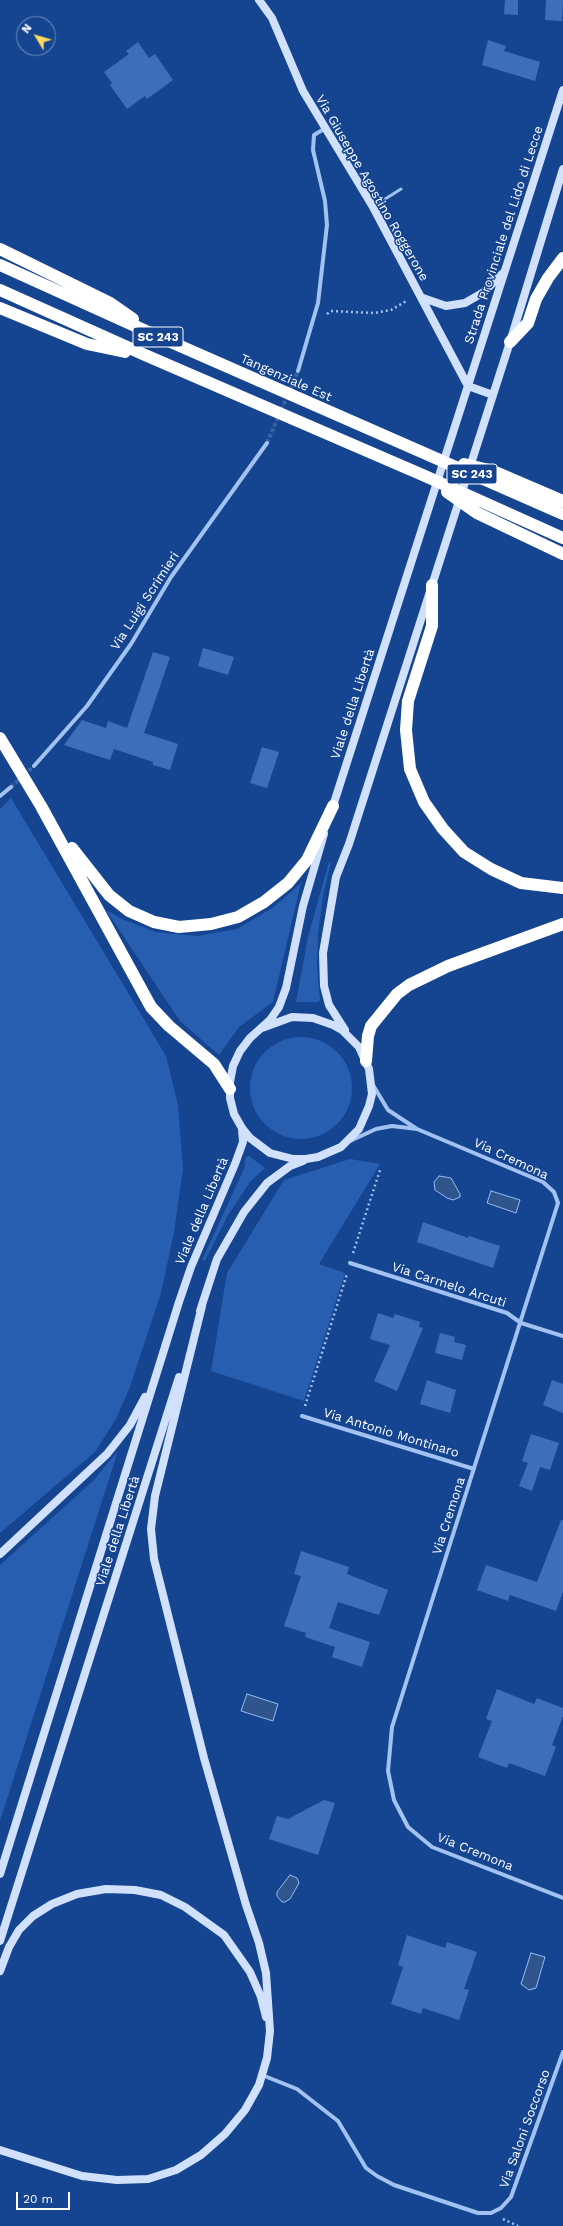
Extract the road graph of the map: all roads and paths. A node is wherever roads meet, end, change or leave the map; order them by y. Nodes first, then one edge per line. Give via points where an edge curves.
1 (259, 0) edge
2 (563, 90) edge
3 (324, 129) junction
4 (563, 168) edge
5 (401, 189) dead end
6 (373, 207) junction
7 (0, 249) edge
8 (563, 258) edge
9 (0, 265) edge
10 (505, 271) junction
11 (0, 290) edge
12 (422, 298) junction
13 (0, 308) edge
14 (313, 322) junction
15 (155, 335) junction
16 (510, 342) junction
17 (145, 355) junction
18 (298, 371) tunnel mouth
19 (468, 386) junction
20 (493, 395) junction
21 (267, 443) tunnel mouth
22 (425, 476) junction
23 (555, 501) edge
24 (563, 514) edge
25 (563, 538) edge
26 (563, 554) edge
27 (432, 585) junction
28 (0, 738) edge
29 (34, 766) tunnel mouth
30 (11, 788) tunnel mouth
31 (0, 796) edge
32 (41, 806) junction
33 (333, 806) junction
34 (563, 888) edge
35 (563, 924) edge
36 (262, 1028) junction
37 (350, 1037) junction
38 (366, 1061) junction
39 (372, 1082) junction
40 (230, 1089) junction
41 (242, 1128) junction
42 (417, 1129) junction
43 (343, 1145) junction
44 (306, 1159) junction
45 (380, 1170) dead end
46 (350, 1263) junction
47 (202, 1306) junction
48 (521, 1323) junction
49 (563, 1336) edge
50 (161, 1359) junction
51 (302, 1416) joint
52 (474, 1469) junction
53 (0, 1554) edge
54 (0, 1874) edge
55 (563, 1898) edge
56 (0, 1941) edge
57 (0, 1971) edge
58 (270, 2031) junction
59 (563, 2052) edge
60 (262, 2075) junction
61 (0, 2150) edge

1 - 3 main road, Via Giuseppe Agostino Roggerone via 272,18 303,91
2 - 10 main road, Strada Provinciale del Lido di Lecce
3 - 6 main road, Via Giuseppe Agostino Roggerone
3 - 14 street via 314,135 313,150 325,201 327,225 318,303
4 - 16 main road
5 - 6 lane
6 - 12 main road, Via Giuseppe Agostino Roggerone
7 - 15 highway via 110,303
8 - 16 highway via 536,299 528,323
9 - 15 highway, Tangenziale Est / SC 243
10 - 12 main road via 484,292 466,303 446,306
10 - 19 main road, Strada Provinciale del Lido di Lecce
11 - 17 highway, SC 243
12 - 14 path via 406,300 391,310 374,313 331,311
12 - 19 main road, Via Giuseppe Agostino Roggerone
13 - 17 highway via 87,344
14 - 18 street
15 - 23 highway, Tangenziale Est / SC 243 via 433,457
16 - 20 main road
17 - 22 highway, SC 243
19 - 20 main road
19 - 33 main road, Viale della Libertà
20 - 27 main road, Viale della Libertà
21 - 29 street, Via Luigi Scrimieri via 171,577 131,644 87,706
22 - 25 highway, SC 243
22 - 26 highway via 477,513
23 - 24 highway, Tangenziale Est / SC 243
27 - 34 highway via 432,626 408,701 406,730 410,769 421,795 442,829 464,852 491,869 521,883
27 - 37 main road, Viale della Libertà via 349,844 336,877 328,913 323,953 324,986 329,1005
28 - 32 highway
30 - 31 street
32 - 33 highway via 109,895 130,911 154,922 179,927 210,924 238,917 264,902 288,883 307,860
32 - 40 highway via 151,1007 169,1026 214,1064
33 - 36 main road, Viale della Libertà via 303,906 286,988 279,1007
35 - 38 highway via 448,966 397,994 371,1026
36 - 37 main road, Viale della Libertà via 292,1017 313,1018 333,1025
36 - 40 main road, Viale della Libertà via 240,1051 233,1066
37 - 38 main road, Viale della Libertà
38 - 39 main road, Viale della Libertà
39 - 42 street, Via Cremona via 388,1110
39 - 43 main road, Viale della Libertà via 372,1094 365,1118 359,1129
40 - 41 main road, Viale della Libertà via 234,1114
41 - 44 main road, Viale della Libertà via 250,1138 270,1153 287,1158
41 - 50 main road, Viale della Libertà via 243,1142 191,1267
42 - 43 street, Via Cremona via 392,1126 376,1129
42 - 48 street, Via Cremona via 543,1182 554,1192 558,1203
43 - 44 main road, Viale della Libertà via 330,1153
44 - 47 main road, Viale della Libertà via 279,1173 260,1191 244,1212 217,1259
45 - 46 path
46 - 48 street, Via Carmelo Arcuti via 507,1313
46 - 51 path
47 - 56 main road, Viale della Libertà
47 - 58 main road via 155,1496 151,1529 154,1559 204,1758 259,1943 266,1973
48 - 49 street, Via Carmelo Arcuti
48 - 52 street, Via Cremona
50 - 53 main road via 130,1425 107,1454
50 - 54 main road, Viale della Libertà
51 - 52 street, Via Antonio Montinaro
52 - 55 street, Via Cremona via 392,1727 388,1771 394,1800 408,1827 432,1847
57 - 58 main road via 9,1947 20,1930 33,1916 52,1904 77,1894 106,1889 135,1890 161,1896 204,1919 224,1935 250,1972 261,1997
58 - 60 main road
59 - 60 street, Via Saloni Soccorso via 511,2197 492,2213 478,2213 394,2185 377,2176 366,2168 338,2121 297,2089
60 - 61 main road via 245,2110 225,2134 201,2155 176,2170 148,2179 117,2180 82,2176

